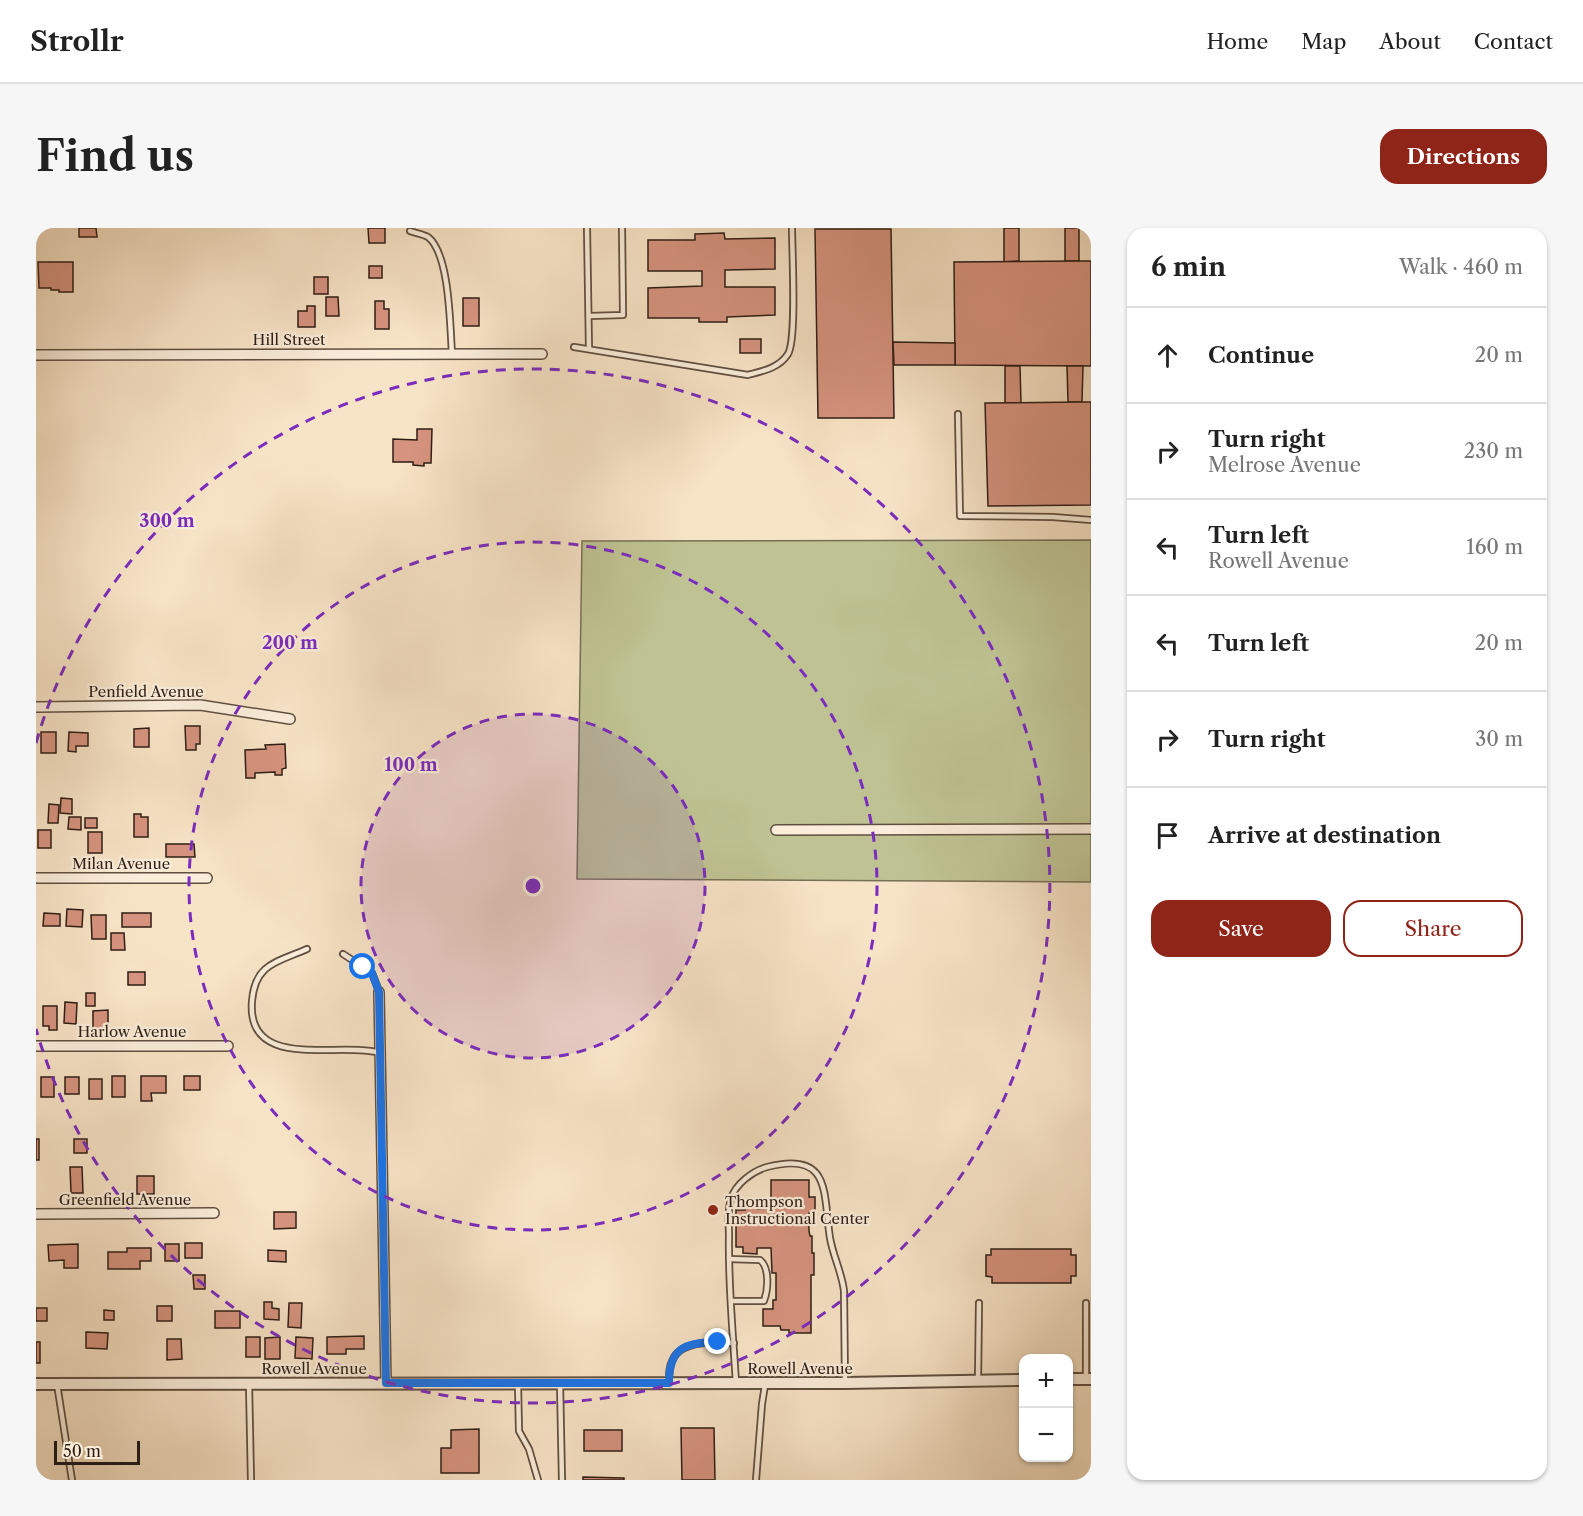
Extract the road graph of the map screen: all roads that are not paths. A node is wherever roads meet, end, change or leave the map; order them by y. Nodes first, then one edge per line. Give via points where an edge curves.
1 (587, 228) edge
2 (622, 228) edge
3 (792, 228) edge
4 (410, 231) dead end
5 (589, 316) junction
6 (574, 347) dead end
7 (589, 349) junction
8 (452, 354) junction
9 (543, 354) dead end
10 (36, 355) edge
11 (958, 414) dead end
12 (1091, 520) edge
13 (36, 707) edge
14 (290, 719) dead end
15 (1091, 829) edge
16 (776, 830) dead end
17 (36, 878) edge
18 (207, 878) dead end
19 (307, 949) dead end
20 (343, 954) dead end
21 (379, 992) joint
22 (36, 1046) edge
23 (228, 1046) dead end
24 (380, 1053) junction
25 (214, 1213) dead end
26 (36, 1214) edge
27 (729, 1258) junction
28 (732, 1301) junction
29 (979, 1303) dead end
30 (1086, 1303) dead end
31 (734, 1343) junction
32 (1073, 1379) edge
33 (1089, 1379) edge
34 (978, 1380) junction
35 (1019, 1380) edge
36 (518, 1382) junction
37 (560, 1382) junction
38 (766, 1382) junction
39 (386, 1383) junction
40 (669, 1383) junction
41 (736, 1383) junction
42 (844, 1383) junction
43 (36, 1384) edge
44 (57, 1384) junction
45 (249, 1384) junction
46 (72, 1480) edge
47 (251, 1480) edge
48 (538, 1480) edge
49 (562, 1480) edge
50 (756, 1480) edge

1 - 5 lane
2 - 5 lane via 623,315
3 - 7 lane via 793,335 789,352 766,371 748,375
4 - 8 lane via 428,237 438,252 447,279
5 - 7 lane
6 - 7 lane
8 - 9 street, Hill Street
8 - 10 street, Hill Street
11 - 12 lane via 960,516
13 - 14 street, Penfield Avenue via 200,705
15 - 16 street
17 - 18 street, Milan Avenue
19 - 24 lane via 264,969 257,977 251,1003 257,1030 263,1038 283,1047 369,1049
20 - 21 lane via 372,973
21 - 24 street
22 - 23 street, Harlow Avenue
24 - 39 street
25 - 26 street, Greenfield Avenue
27 - 28 lane
27 - 28 lane via 760,1260 766,1270 764,1301
27 - 42 lane via 730,1205 737,1188 756,1171 773,1166 798,1163 814,1171 826,1198 831,1244 843,1283
28 - 31 lane
29 - 34 lane
30 - 33 lane
31 - 40 lane via 710,1342 681,1350 671,1361
31 - 41 lane
32 - 33 street
34 - 35 street, Rowell Avenue
34 - 42 street, Rowell Avenue
36 - 37 street, Rowell Avenue
36 - 39 street, Rowell Avenue
36 - 48 lane via 519,1431
37 - 40 street, Rowell Avenue
37 - 49 lane
38 - 41 street, Rowell Avenue
38 - 42 street, Rowell Avenue
38 - 50 lane
39 - 45 street, Rowell Avenue
40 - 41 street, Rowell Avenue
43 - 44 street, Rowell Avenue
44 - 45 street, Rowell Avenue
44 - 46 lane
45 - 47 lane

